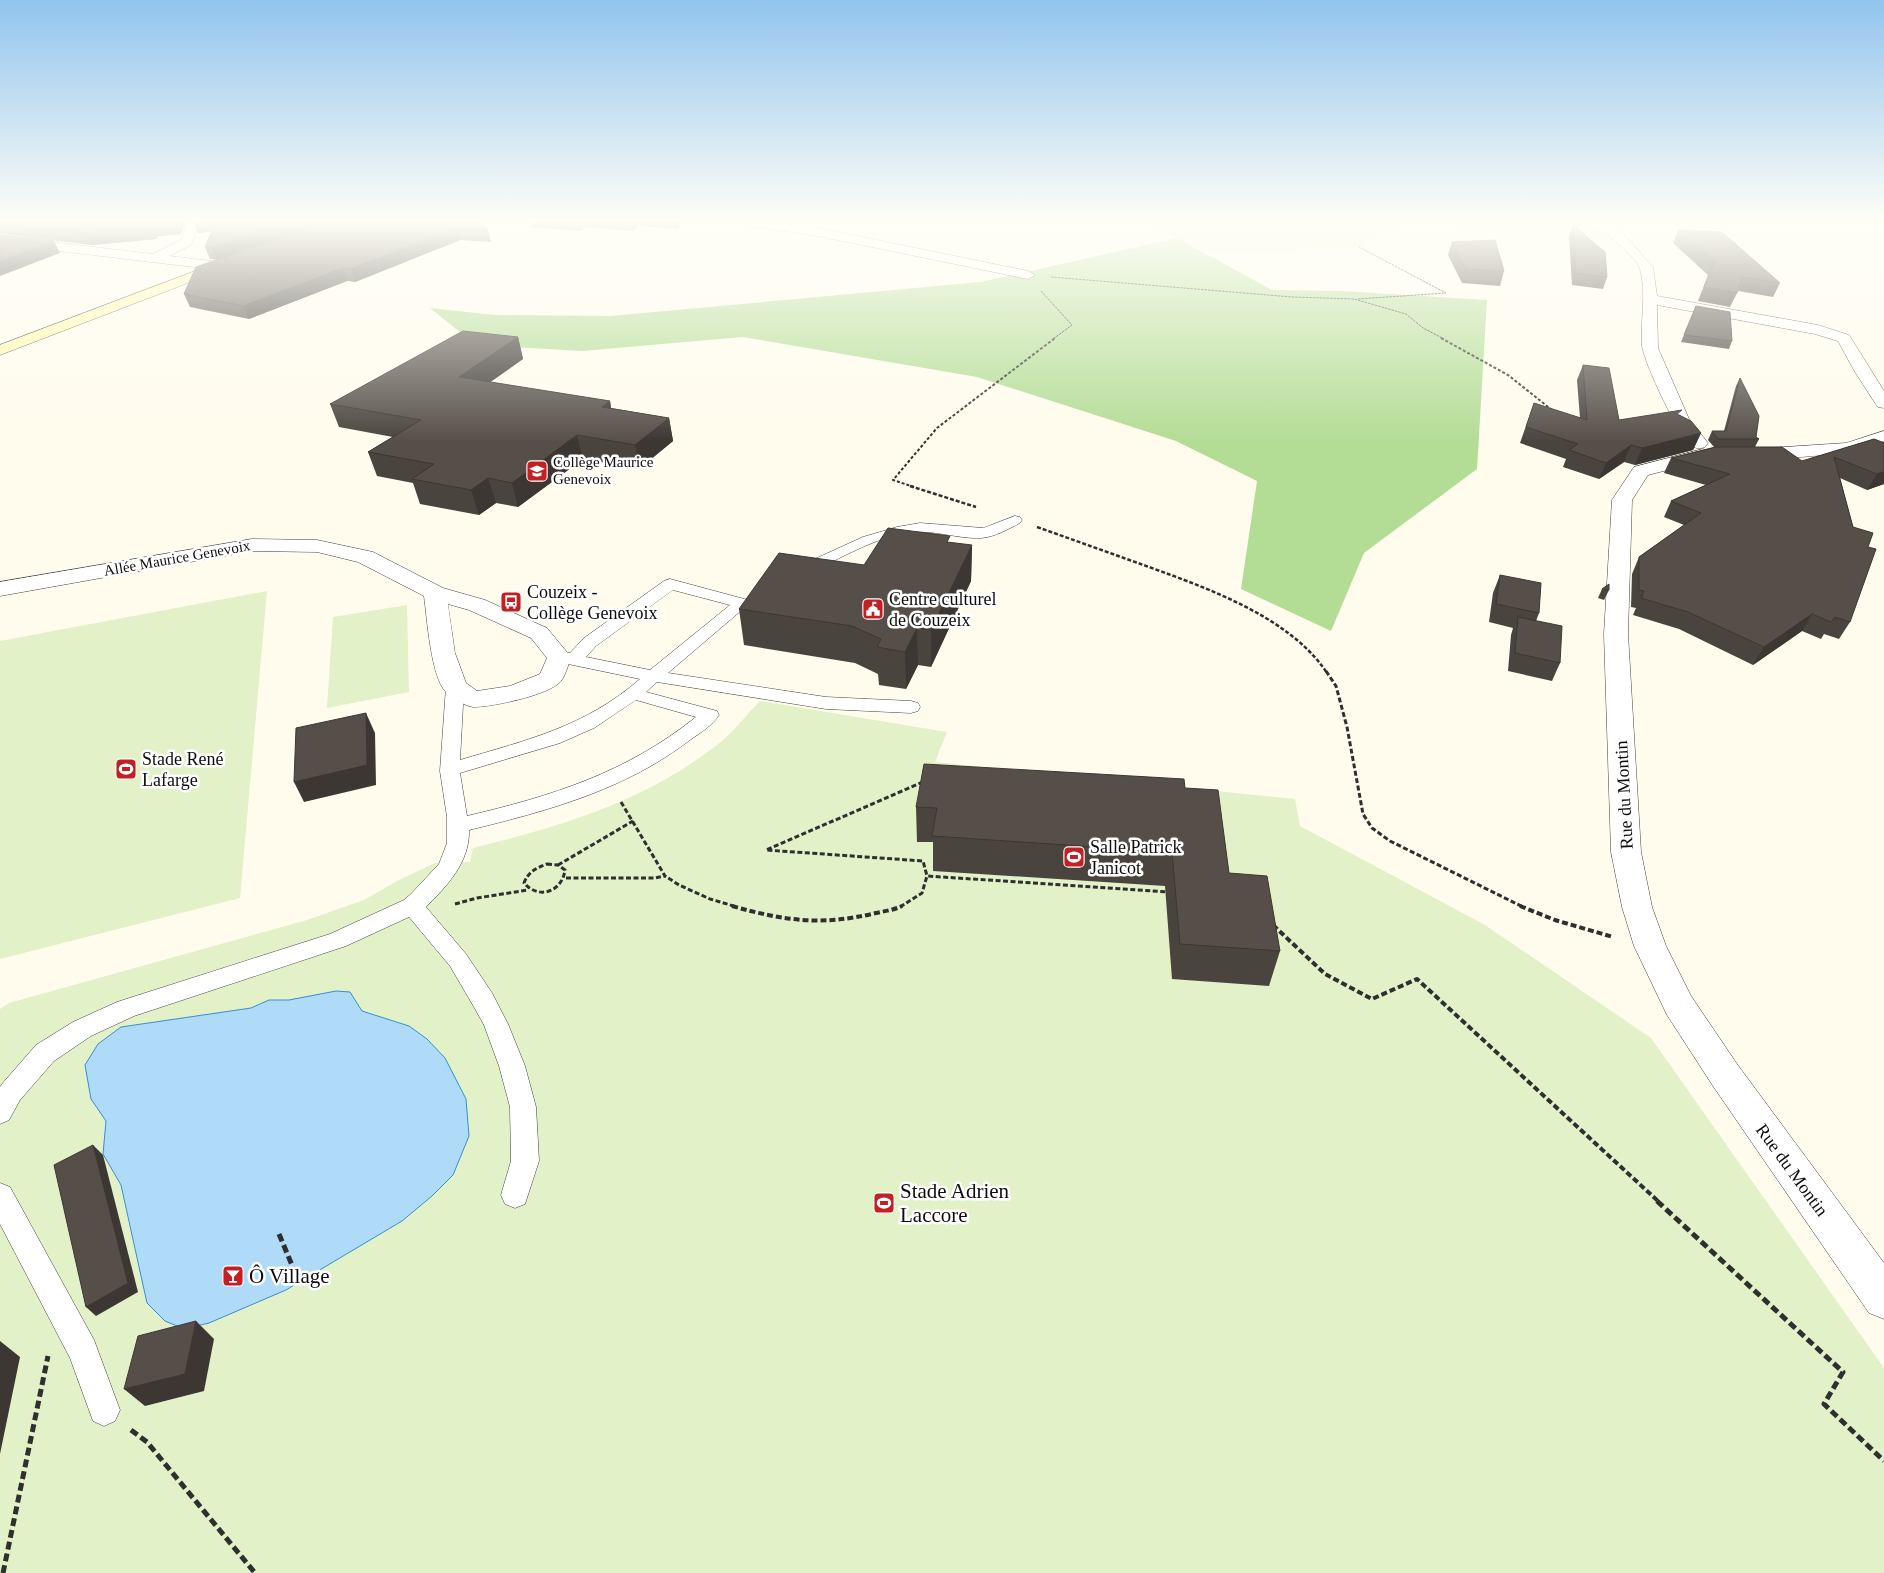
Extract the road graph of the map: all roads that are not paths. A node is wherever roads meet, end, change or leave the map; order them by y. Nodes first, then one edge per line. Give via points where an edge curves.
1 (142, 295) edge
2 (1650, 295) edge
3 (1650, 299) junction
4 (0, 350) edge
5 (1884, 404) edge
6 (1884, 436) edge
7 (1708, 454) junction
8 (1015, 520) road end
9 (790, 576) edge
10 (0, 589) edge
11 (435, 593) junction
12 (758, 593) edge
13 (742, 603) junction
14 (567, 658) junction
15 (653, 676) junction
16 (455, 687) junction
17 (632, 694) junction
18 (911, 707) dead end
19 (450, 769) junction
20 (456, 826) junction
21 (416, 911) junction
22 (0, 1112) edge
23 (515, 1195) dead end
24 (0, 1196) edge
25 (1884, 1298) edge
26 (104, 1410) road end

1 - 4 street
2 - 3 street
3 - 5 street via 1818,330 1844,338
3 - 7 street via 1650,348 1681,420
6 - 7 street, Rue du Montin via 1848,448 1763,455
7 - 25 street, Rue du Montin via 1641,471 1622,500 1616,634 1626,852 1650,946 1679,1004 1725,1075
8 - 9 lane via 985,533 912,528 870,540
10 - 11 street, Allée Maurice Genevoix via 252,544 317,546 365,557
11 - 14 street, Allée Maurice Genevoix via 477,606 539,633
11 - 16 street via 443,654
12 - 13 lane
13 - 14 lane via 670,584
13 - 15 lane
14 - 15 lane
14 - 16 street via 550,679 514,693 473,699
15 - 17 lane
15 - 18 lane via 826,703
16 - 19 lane
17 - 19 lane via 587,724 553,739
17 - 20 lane via 710,715 655,755 608,779 573,794
19 - 20 lane
20 - 21 lane via 455,856
21 - 22 lane via 338,940 126,1009 82,1029 45,1053 11,1092
21 - 23 lane via 458,960 483,1000 512,1066 523,1107 525,1161
24 - 26 lane via 83,1351

